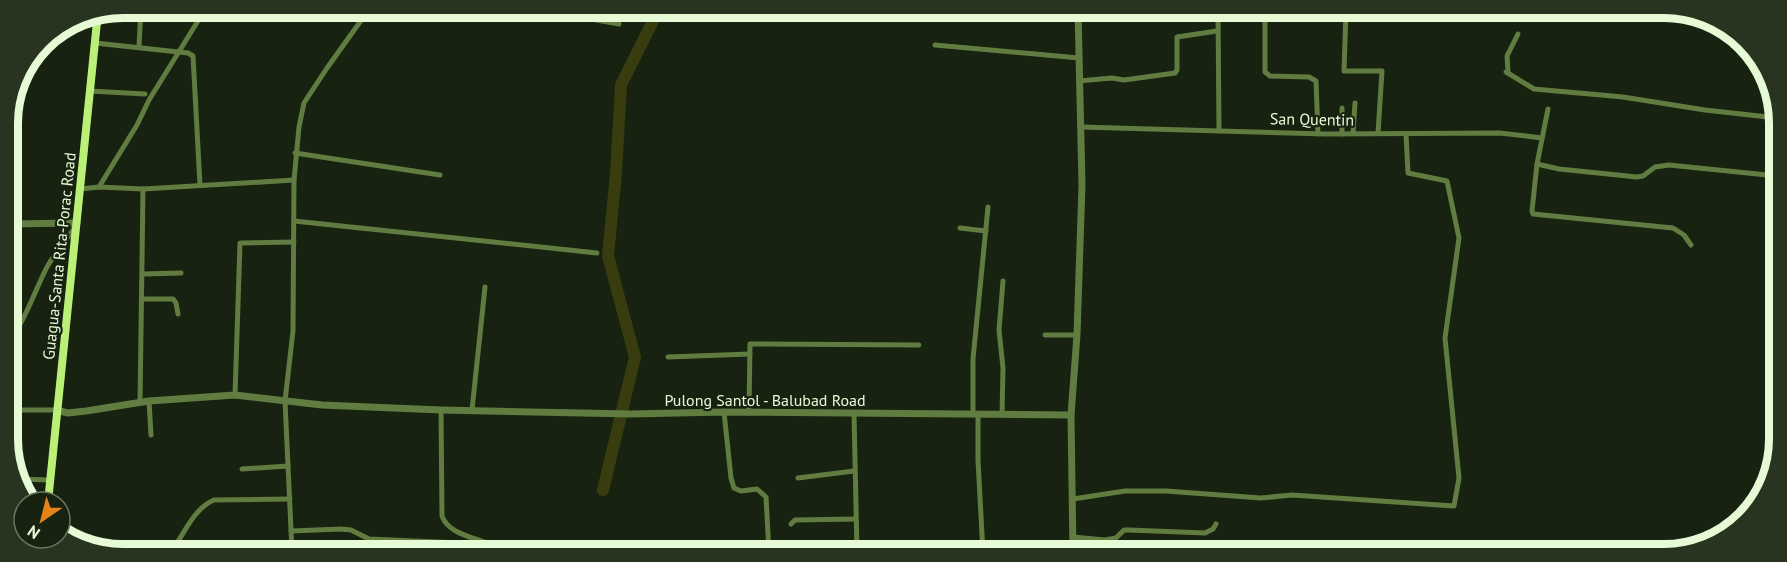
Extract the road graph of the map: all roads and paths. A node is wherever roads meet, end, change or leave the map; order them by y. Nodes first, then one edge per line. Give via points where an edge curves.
1 (140, 18) edge
2 (200, 18) edge
3 (363, 18) edge
4 (586, 18) edge
5 (1078, 18) edge
6 (1218, 18) edge
7 (1265, 18) edge
8 (1346, 18) edge
9 (97, 22) edge
10 (619, 24) dead end
11 (1217, 32) junction
12 (1518, 34) dead end
13 (95, 43) junction
14 (935, 45) dead end
15 (138, 46) junction
16 (179, 52) junction
17 (1079, 58) junction
18 (1079, 81) junction
19 (90, 91) junction
20 (145, 94) dead end
21 (1355, 103) dead end
22 (1342, 108) dead end
23 (1548, 109) dead end
24 (1769, 117) edge
25 (1081, 127) junction
26 (1219, 130) junction
27 (1353, 133) junction
28 (1378, 133) junction
29 (1318, 134) junction
30 (1342, 134) junction
31 (1406, 134) junction
32 (1542, 138) junction
33 (296, 153) junction
34 (1537, 164) junction
35 (441, 175) dead end
36 (1769, 175) edge
37 (294, 180) junction
38 (200, 185) junction
39 (99, 187) junction
40 (80, 189) junction
41 (143, 189) junction
42 (988, 207) dead end
43 (294, 221) junction
44 (76, 223) junction
45 (18, 224) edge
46 (960, 228) dead end
47 (987, 231) junction
48 (294, 242) junction
49 (1691, 245) dead end
50 (597, 253) dead end
51 (181, 273) dead end
52 (143, 274) junction
53 (1004, 281) dead end
54 (485, 287) dead end
55 (142, 299) junction
56 (178, 314) dead end
57 (18, 327) edge
58 (1045, 335) dead end
59 (1077, 335) junction
60 (919, 345) dead end
61 (750, 354) junction
62 (668, 357) dead end
63 (235, 395) junction
64 (149, 401) junction
65 (285, 401) junction
66 (140, 403) junction
67 (18, 410) edge
68 (56, 410) junction
69 (441, 410) junction
70 (472, 410) junction
71 (724, 412) junction
72 (749, 413) junction
73 (854, 413) junction
74 (976, 414) junction
75 (1002, 415) junction
76 (1071, 415) junction
77 (151, 435) dead end
78 (288, 466) junction
79 (242, 469) dead end
80 (854, 471) junction
81 (798, 478) dead end
82 (27, 479) edge
83 (50, 480) junction
84 (49, 490) edge
85 (290, 499) junction
86 (1073, 499) junction
87 (855, 519) junction
88 (790, 524) dead end
89 (1216, 524) dead end
90 (291, 531) junction
91 (1073, 537) junction
92 (177, 544) edge
93 (292, 544) edge
94 (471, 544) edge
95 (488, 544) edge
96 (769, 544) edge
97 (857, 544) edge
98 (983, 544) edge
99 (1073, 544) edge

1 - 15 street
2 - 16 street
3 - 33 street via 304,103
4 - 10 street
5 - 17 street
6 - 11 street
7 - 29 street via 1265,72 1270,76 1309,77 1316,81
8 - 28 street via 1344,70 1382,71
9 - 13 main road, Guagua-Santa Rita-Porac Road
11 - 18 street via 1177,37 1175,73
11 - 26 street
12 - 24 street via 1507,56 1506,72 1534,89
13 - 15 street
13 - 19 main road, Guagua-Santa Rita-Porac Road
14 - 17 street
15 - 16 street
16 - 38 street via 193,56
16 - 39 street
17 - 18 street
18 - 25 street
19 - 20 street
19 - 40 main road, Guagua-Santa Rita-Porac Road
21 - 27 street
22 - 30 street
23 - 32 street
25 - 26 street, San Quentin
25 - 59 street
26 - 29 street, San Quentin
27 - 28 street, San Quentin
27 - 30 street, San Quentin
28 - 31 street, San Quentin
29 - 30 street, San Quentin
31 - 32 street, San Quentin
31 - 86 street via 1408,173 1448,181 1459,238 1445,338 1459,478 1454,506 1292,495 1262,498 1125,490
32 - 34 street
33 - 35 street
33 - 37 street
34 - 36 street via 1636,177 1669,165
34 - 49 street via 1532,211 1536,216 1673,228
37 - 38 street
37 - 43 street
38 - 41 street
39 - 40 street
39 - 41 street
40 - 44 main road, Guagua-Santa Rita-Porac Road
41 - 52 street
42 - 47 street
43 - 48 street
43 - 50 street
44 - 45 street
44 - 57 street via 47,268
44 - 68 main road, Guagua-Santa Rita-Porac Road
46 - 47 street
47 - 74 street via 973,359
48 - 63 street via 240,243
48 - 65 street via 293,331
51 - 52 street
52 - 55 street
53 - 75 street via 999,330
54 - 70 street
55 - 56 street via 173,299
55 - 66 street
58 - 59 street
59 - 76 street
60 - 61 street via 750,344
61 - 62 street
61 - 72 street
63 - 64 street, Pulong Santol - Balubad Road
63 - 65 street, Pulong Santol - Balubad Road
64 - 66 street, Pulong Santol - Balubad Road
64 - 77 street
65 - 69 street, Pulong Santol - Balubad Road
65 - 78 street
66 - 68 street, Pulong Santol - Balubad Road via 68,413
67 - 68 street
68 - 83 main road, Guagua-Santa Rita-Porac Road
69 - 70 street, Pulong Santol - Balubad Road
69 - 95 street via 442,516 450,529
70 - 71 street, Pulong Santol - Balubad Road
71 - 72 street, Pulong Santol - Balubad Road
71 - 96 street via 734,488 757,489 766,497
72 - 73 street, Pulong Santol - Balubad Road
73 - 74 street, Pulong Santol - Balubad Road
73 - 80 street
74 - 75 street, Pulong Santol - Balubad Road
74 - 98 street
75 - 76 street, Pulong Santol - Balubad Road
76 - 86 street
78 - 79 street
78 - 85 street
80 - 81 street
80 - 87 street
82 - 83 street
83 - 84 main road, Guagua-Santa Rita-Porac Road
85 - 90 street
85 - 92 street via 207,502
86 - 91 street
87 - 88 street via 795,520
87 - 97 street
89 - 91 street via 1204,533 1129,530 1105,540
90 - 93 street
90 - 94 street via 341,529 369,539
91 - 99 street

